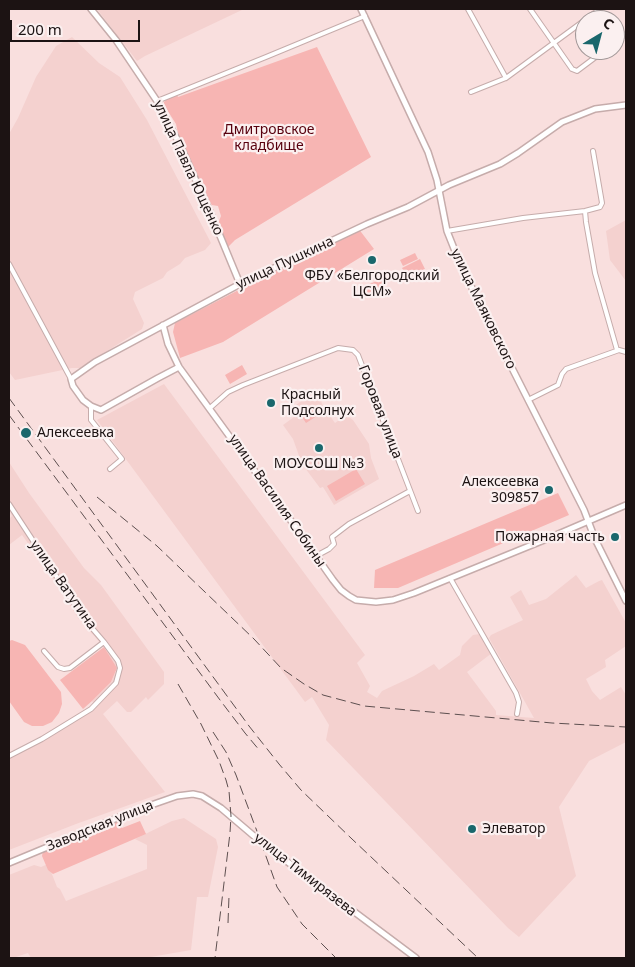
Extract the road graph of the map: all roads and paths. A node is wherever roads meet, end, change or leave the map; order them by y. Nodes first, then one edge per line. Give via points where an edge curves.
1 (90, 9) edge
2 (361, 9) edge
3 (468, 9) edge
4 (530, 9) edge
5 (600, 9) edge
6 (365, 16) junction
7 (554, 42) junction
8 (592, 60) edge
9 (506, 78) junction
10 (471, 92) dead end
11 (157, 101) junction
12 (626, 105) edge
13 (593, 151) dead end
14 (438, 191) junction
15 (585, 211) junction
16 (446, 231) junction
17 (9, 264) edge
18 (240, 284) junction
19 (163, 325) junction
20 (617, 350) junction
21 (626, 352) edge
22 (179, 367) junction
23 (71, 379) junction
24 (528, 400) junction
25 (91, 406) junction
26 (210, 408) junction
27 (110, 468) dead end
28 (410, 491) junction
29 (9, 504) edge
30 (626, 505) edge
31 (418, 511) dead end
32 (588, 521) junction
33 (316, 556) junction
34 (450, 578) junction
35 (626, 601) edge
36 (104, 642) junction
37 (44, 651) dead end
38 (517, 714) dead end
39 (9, 756) edge
40 (193, 794) joint
41 (9, 863) edge
42 (416, 958) edge

1 - 11 street, улица Павла Ющенко via 116,40
2 - 6 street, улица Маяковского
3 - 9 street
4 - 7 street
5 - 7 street
6 - 11 street
6 - 14 street, улица Маяковского via 428,152
7 - 8 street via 572,69 577,71
7 - 9 street
9 - 10 street
11 - 18 street, улица Павла Ющенко via 199,187
12 - 14 street, улица Пушкина via 595,109 562,122 506,160
13 - 15 street via 602,203 600,207
14 - 16 street, улица Маяковского
14 - 18 street, улица Пушкина
15 - 16 street
15 - 20 street via 595,273
16 - 24 street, улица Маяковского
17 - 23 street
18 - 19 street, улица Пушкина
19 - 22 street, улица Василия Собины
19 - 23 street, улица Пушкина
20 - 21 street
20 - 24 street via 566,369 558,384
22 - 25 street via 101,410
22 - 26 street, улица Василия Собины
23 - 25 street via 80,397
24 - 32 street, улица Маяковского
25 - 27 street via 91,420 122,459
26 - 28 street, Горовая улица via 243,384 338,348 353,350 358,355
26 - 33 street, улица Василия Собины
28 - 31 street, Горовая улица
28 - 33 street via 348,524 332,537 334,544 329,549
29 - 36 street, улица Ватутина via 85,620
30 - 32 street, улица Василия Собины
32 - 34 street, улица Василия Собины
32 - 35 street, улица Маяковского
33 - 34 street, улица Василия Собины via 341,590 356,600 393,600
34 - 38 street via 516,693 519,702
36 - 37 street via 70,668 64,669 58,667
36 - 39 street, улица Ватутина via 118,661 120,668 116,683 91,708
40 - 41 street, Заводская улица via 134,811
40 - 42 street, улица Тимирязева via 221,808 261,842

